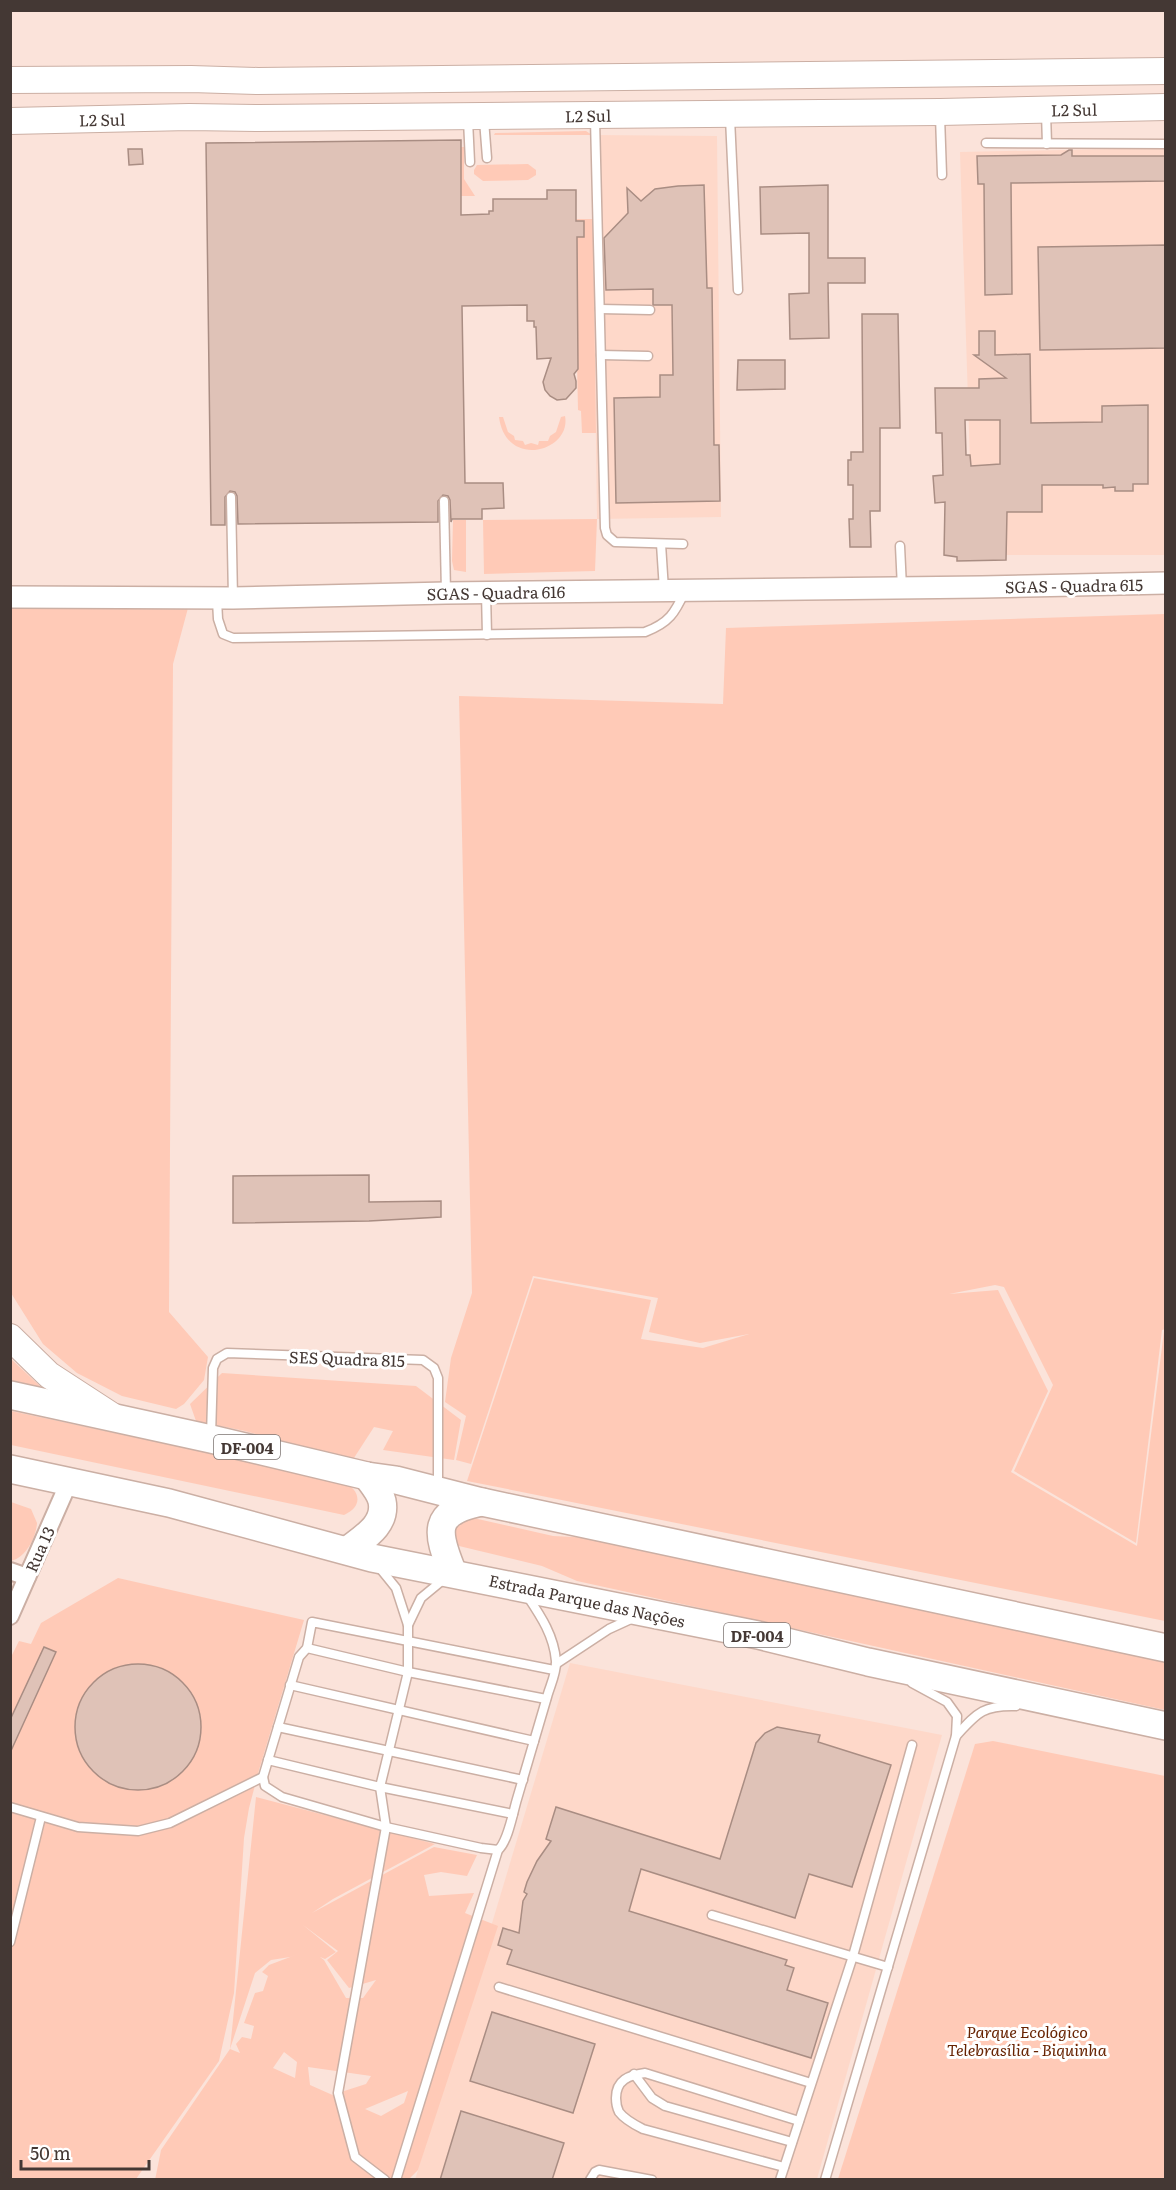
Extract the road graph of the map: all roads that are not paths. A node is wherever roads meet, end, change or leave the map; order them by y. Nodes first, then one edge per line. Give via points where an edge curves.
1 (1166, 71) edge
2 (698, 76) junction
3 (10, 80) edge
4 (258, 81) junction
5 (1166, 107) edge
6 (1046, 110) junction
7 (940, 112) junction
8 (702, 114) junction
9 (730, 114) junction
10 (595, 115) junction
11 (476, 117) junction
12 (260, 118) junction
13 (10, 121) edge
14 (986, 142) dead end
15 (1047, 144) junction
16 (1166, 144) edge
17 (487, 158) dead end
18 (470, 162) dead end
19 (942, 175) dead end
20 (738, 290) dead end
21 (600, 309) junction
22 (650, 310) dead end
23 (601, 355) junction
24 (648, 356) dead end
25 (231, 497) dead end
26 (444, 501) dead end
27 (661, 544) junction
28 (683, 544) dead end
29 (900, 546) dead end
30 (1166, 584) edge
31 (982, 587) joint
32 (902, 588) junction
33 (664, 590) junction
34 (685, 590) junction
35 (486, 592) junction
36 (446, 593) junction
37 (10, 597) edge
38 (225, 598) junction
39 (487, 634) junction
40 (10, 1337) edge
41 (10, 1395) edge
42 (114, 1418) junction
43 (211, 1439) junction
44 (10, 1469) edge
45 (367, 1476) junction
46 (69, 1482) junction
47 (438, 1491) junction
48 (482, 1502) junction
49 (360, 1554) junction
50 (10, 1571) edge
51 (453, 1573) junction
52 (27, 1577) junction
53 (521, 1587) junction
54 (645, 1612) junction
55 (10, 1616) edge
56 (408, 1625) junction
57 (408, 1641) junction
58 (1166, 1647) edge
59 (307, 1648) junction
60 (868, 1662) junction
61 (555, 1667) junction
62 (408, 1672) junction
63 (290, 1685) junction
64 (546, 1699) junction
65 (1075, 1707) junction
66 (399, 1708) junction
67 (1166, 1726) edge
68 (278, 1727) junction
69 (956, 1736) junction
70 (534, 1741) junction
71 (912, 1745) dead end
72 (389, 1750) junction
73 (268, 1760) junction
74 (262, 1777) junction
75 (523, 1780) junction
76 (380, 1787) junction
77 (10, 1807) edge
78 (513, 1814) junction
79 (41, 1817) junction
80 (386, 1827) junction
81 (498, 1850) junction
82 (712, 1915) dead end
83 (10, 1942) edge
84 (853, 1956) junction
85 (888, 1967) junction
86 (499, 1987) dead end
87 (634, 2074) junction
88 (811, 2083) junction
89 (799, 2121) junction
90 (792, 2142) junction
91 (784, 2167) junction
92 (385, 2180) edge
93 (396, 2180) edge
94 (590, 2180) edge
95 (652, 2180) edge
96 (780, 2180) edge
97 (825, 2180) edge

1 - 2 main road
2 - 4 main road
2 - 8 main road via 704,83 707,99
3 - 4 main road
4 - 12 main road via 249,95
5 - 6 main road, L2 Sul
6 - 7 main road, L2 Sul
6 - 15 lane
7 - 9 main road, L2 Sul
7 - 19 lane
8 - 9 main road, L2 Sul
8 - 10 main road, L2 Sul
9 - 20 lane
10 - 11 main road, L2 Sul
10 - 21 lane
11 - 12 main road, L2 Sul
11 - 17 lane
11 - 18 lane
12 - 13 main road, L2 Sul
14 - 15 lane
15 - 16 lane
21 - 22 lane
21 - 23 lane
23 - 24 lane
23 - 27 lane via 605,528 615,542
25 - 38 lane
26 - 36 lane
27 - 28 lane
27 - 33 lane
29 - 32 lane
30 - 31 street, SGAS - Quadra 615
31 - 32 street, SGAS - Quadra 616
32 - 34 street, SGAS - Quadra 616
33 - 34 street, SGAS - Quadra 616
33 - 35 street, SGAS - Quadra 616
34 - 39 lane via 676,611 661,626 645,632
35 - 36 street, SGAS - Quadra 616
35 - 39 lane
36 - 38 street, SGAS - Quadra 616
37 - 38 street, SGAS - Quadra 616
38 - 39 lane via 218,619 223,634 233,638
40 - 42 main road via 49,1375
41 - 42 highway, DF-004
42 - 43 highway, DF-004
43 - 45 highway, DF-004
43 - 47 lane, SES Quadra 815 via 213,1368 226,1353 423,1360 434,1368 438,1378
44 - 46 highway, Estrada Parque das Nações / DF-004
45 - 47 highway, DF-004
45 - 49 highway via 380,1496 382,1512
46 - 49 highway, Estrada Parque das Nações / DF-004 via 169,1503
46 - 52 street, Rua 13
47 - 48 highway, DF-004
48 - 51 highway via 464,1505 448,1515 442,1527 440,1542
48 - 58 highway, DF-004
49 - 51 highway, Estrada Parque das Nações / DF-004
49 - 56 lane via 396,1588
50 - 52 street
51 - 53 highway, Estrada Parque das Nações / DF-004
51 - 56 lane via 421,1598
52 - 55 street, Rua 13
53 - 54 highway, Estrada Parque das Nações / DF-004
53 - 61 lane via 546,1625
54 - 60 highway, Estrada Parque das Nações / DF-004
54 - 61 lane via 609,1629
56 - 57 lane
57 - 59 lane via 312,1622
57 - 61 lane
57 - 62 lane
59 - 62 lane
59 - 63 lane via 299,1657
60 - 65 highway, Estrada Parque das Nações / DF-004
60 - 69 lane via 947,1702 957,1716
61 - 64 lane
62 - 64 lane
62 - 66 lane
63 - 66 lane
63 - 68 lane
64 - 70 lane
65 - 67 highway, Estrada Parque das Nações / DF-004
65 - 69 lane via 987,1707 975,1714
66 - 70 lane
66 - 72 lane
68 - 72 lane
68 - 73 lane
69 - 85 lane
70 - 75 lane
71 - 84 lane
72 - 75 lane
72 - 76 lane
73 - 74 lane
73 - 76 lane
74 - 79 lane via 170,1823 138,1831 78,1827
74 - 80 lane via 265,1785 282,1797
75 - 78 lane
76 - 78 lane
76 - 80 lane
77 - 79 lane
78 - 81 lane
79 - 83 lane
80 - 81 lane
80 - 92 lane via 338,2093 355,2157
81 - 93 lane
82 - 84 lane
84 - 85 lane
84 - 88 lane
85 - 97 lane
86 - 88 lane
87 - 89 lane via 658,2076
87 - 90 lane via 652,2098 665,2106
87 - 91 lane via 616,2089 619,2112 630,2122
88 - 89 lane
89 - 90 lane
90 - 91 lane
91 - 96 lane
94 - 95 lane via 595,2172 604,2170

